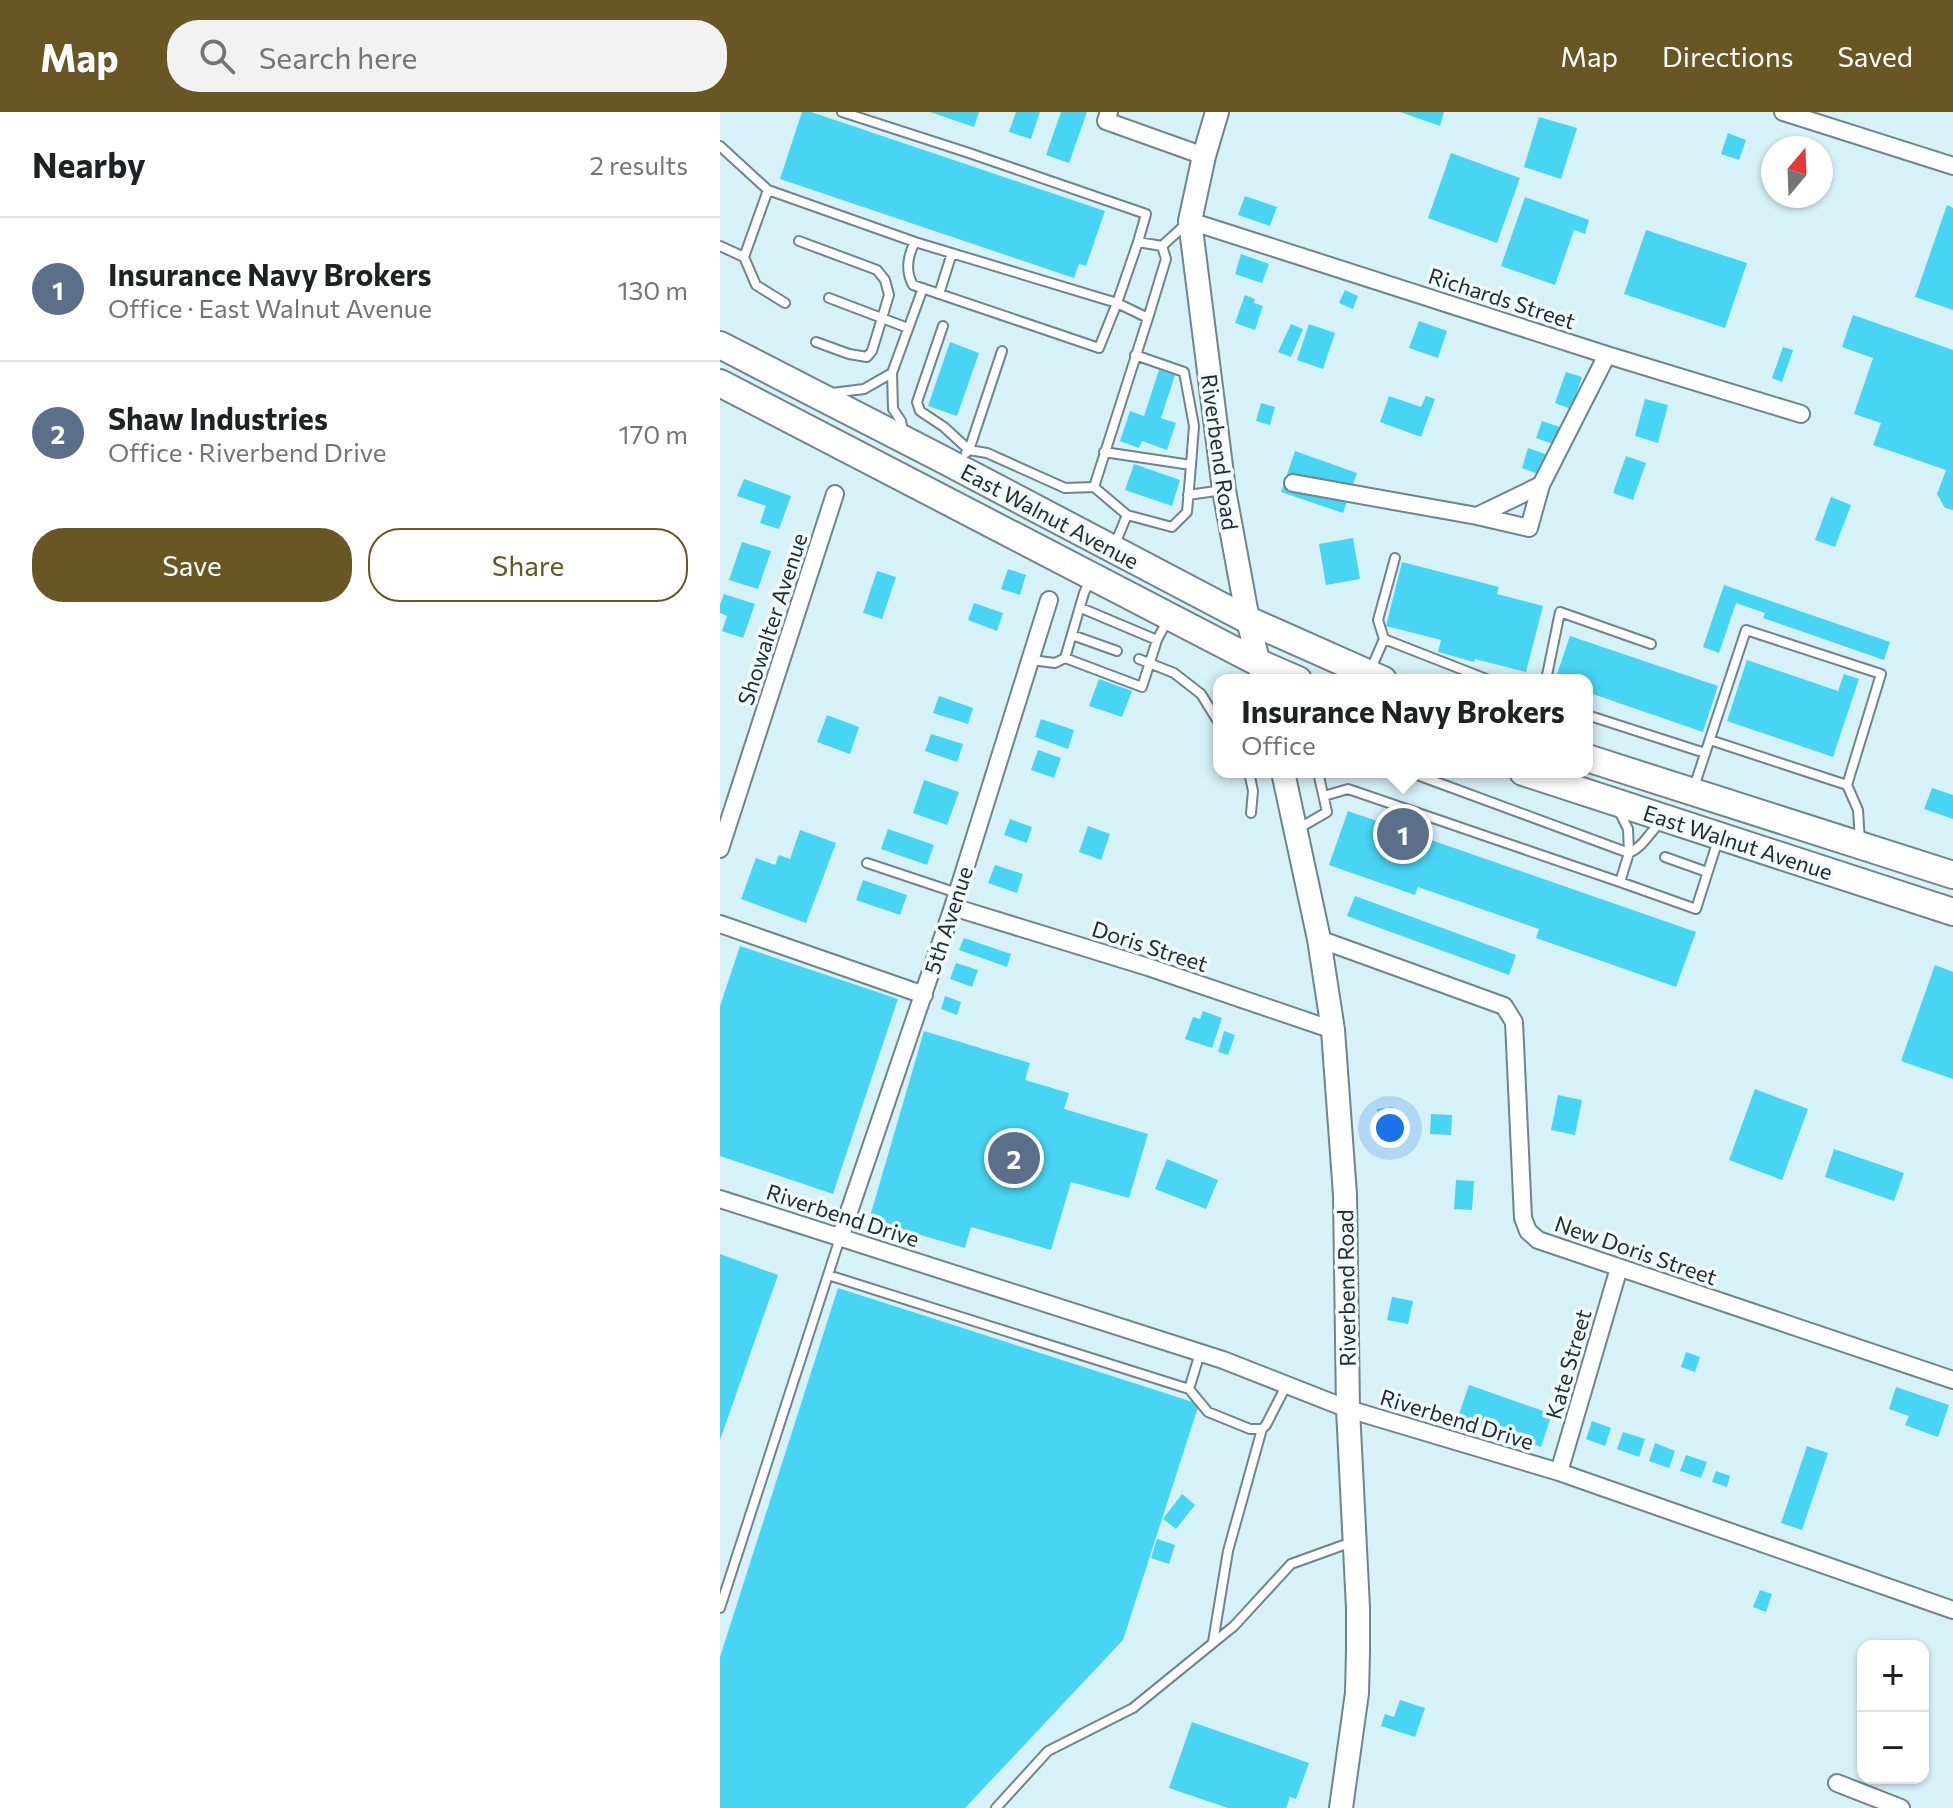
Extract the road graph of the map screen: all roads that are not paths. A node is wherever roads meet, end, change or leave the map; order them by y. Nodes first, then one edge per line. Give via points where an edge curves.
1 (842, 112) edge
2 (1109, 112) edge
3 (1217, 112) edge
4 (1783, 112) edge
5 (1822, 118) edge
6 (720, 146) edge
7 (1204, 156) junction
8 (1953, 166) edge
9 (768, 190) junction
10 (1190, 221) junction
11 (799, 241) dead end
12 (915, 242) junction
13 (1138, 242) junction
14 (720, 246) edge
15 (1162, 246) junction
16 (952, 253) junction
17 (744, 257) junction
18 (923, 288) junction
19 (939, 294) junction
20 (829, 298) dead end
21 (785, 303) dead end
22 (1117, 303) junction
23 (882, 318) junction
24 (1148, 318) junction
25 (943, 326) dead end
26 (908, 328) junction
27 (816, 342) dead end
28 (720, 345) edge
29 (1002, 351) dead end
30 (1135, 355) junction
31 (1607, 355) junction
32 (892, 373) junction
33 (720, 383) edge
34 (820, 396) junction
35 (1801, 414) dead end
36 (1204, 423) junction
37 (905, 440) junction
38 (1104, 452) junction
39 (962, 458) junction
40 (1191, 465) junction
41 (1293, 483) dead end
42 (1541, 485) junction
43 (1094, 487) junction
44 (1224, 490) junction
45 (835, 494) dead end
46 (1188, 495) junction
47 (1513, 499) junction
48 (1127, 515) junction
49 (1477, 516) junction
50 (1529, 528) junction
51 (1113, 549) junction
52 (1395, 558) dead end
53 (1092, 576) junction
54 (1049, 600) dead end
55 (1081, 608) junction
56 (1169, 616) junction
57 (1248, 620) junction
58 (1072, 635) junction
59 (1384, 639) junction
60 (1157, 640) junction
61 (1651, 644) dead end
62 (1117, 651) dead end
63 (1065, 658) junction
64 (1139, 659) dead end
65 (1031, 660) junction
66 (1150, 662) junction
67 (1261, 671) edge
68 (1369, 674) edge
69 (1377, 674) edge
70 (1474, 674) edge
71 (1547, 674) edge
72 (1213, 713) edge
73 (1593, 717) edge
74 (1710, 740) junction
75 (1705, 753) junction
76 (1593, 760) edge
77 (1250, 778) edge
78 (1284, 778) edge
79 (1320, 778) edge
80 (1425, 778) edge
81 (1541, 778) edge
82 (1847, 785) junction
83 (1692, 792) junction
84 (1324, 796) junction
85 (1614, 802) junction
86 (1251, 813) dead end
87 (1665, 818) junction
88 (1296, 831) junction
89 (1719, 835) junction
90 (1861, 846) junction
91 (720, 849) edge
92 (1629, 853) junction
93 (1665, 857) dead end
94 (867, 863) dead end
95 (1707, 872) junction
96 (1953, 875) edge
97 (1620, 882) junction
98 (955, 900) junction
99 (1953, 912) edge
100 (720, 924) edge
101 (1319, 939) junction
102 (924, 995) junction
103 (1333, 1030) junction
104 (720, 1199) edge
105 (840, 1238) junction
106 (1619, 1268) junction
107 (828, 1275) junction
108 (1200, 1353) junction
109 (1953, 1380) edge
110 (1286, 1385) junction
111 (1189, 1389) junction
112 (1348, 1409) junction
113 (1262, 1429) junction
114 (1559, 1472) junction
115 (1355, 1541) junction
116 (720, 1608) edge
117 (1953, 1610) edge
118 (1213, 1643) junction
119 (1837, 1783) dead end
120 (996, 1808) edge
121 (1341, 1808) edge
122 (1901, 1808) edge

1 - 13 lane via 1146,214
2 - 7 street via 1106,121
3 - 7 street
4 - 5 street
5 - 8 street
6 - 9 lane
7 - 10 street
9 - 12 lane
9 - 17 lane
10 - 15 lane
10 - 31 street, Richards Street
10 - 36 street, Riverbend Road
11 - 23 lane via 877,270 889,295
12 - 16 lane
12 - 18 lane via 908,276
13 - 15 lane
13 - 22 lane
14 - 17 lane
15 - 24 lane via 1166,259
16 - 19 lane
16 - 22 lane
17 - 21 lane via 756,285
18 - 19 lane
18 - 26 lane
19 - 22 lane via 1099,348
20 - 23 lane
22 - 24 lane
23 - 26 lane
23 - 27 lane via 867,357
24 - 30 lane
25 - 39 lane via 917,402 920,411 944,427
26 - 32 lane
28 - 34 main road, East Walnut Avenue
29 - 39 lane
30 - 36 lane via 1184,372
30 - 38 lane
31 - 35 street, Richards Street
31 - 42 street
32 - 34 lane via 864,389
32 - 37 lane via 893,409
33 - 53 main road, East Walnut Avenue
34 - 37 main road, East Walnut Avenue
36 - 40 lane
36 - 44 street, Riverbend Road
37 - 39 main road, East Walnut Avenue
38 - 40 lane
38 - 43 lane
39 - 43 lane via 987,453 1065,488
39 - 51 main road, East Walnut Avenue
40 - 46 lane
41 - 49 street
42 - 47 street
42 - 50 street
43 - 48 lane
44 - 46 lane
44 - 57 street, Riverbend Road
45 - 91 street, Showalter Avenue
46 - 48 lane via 1187,512 1172,527
47 - 49 street
47 - 50 street
48 - 51 lane
49 - 50 street
51 - 57 main road, East Walnut Avenue
52 - 59 lane via 1378,620
53 - 55 lane
53 - 56 main road, East Walnut Avenue
54 - 65 street, 5th Avenue
55 - 58 lane
55 - 60 lane
56 - 60 lane
56 - 67 main road, East Walnut Avenue
57 - 67 street, Riverbend Road
57 - 68 main road, East Walnut Avenue
58 - 62 lane
58 - 63 lane
59 - 69 lane
59 - 70 lane
60 - 66 lane
61 - 71 lane via 1560,612
63 - 65 lane via 1055,663
63 - 66 lane via 1142,687
64 - 66 lane
65 - 98 street, 5th Avenue
66 - 72 lane via 1201,694
73 - 75 lane
74 - 75 lane
74 - 82 lane
74 - 82 lane via 1746,630 1881,674
75 - 83 lane
76 - 83 main road, East Walnut Avenue
77 - 86 lane
78 - 88 street, Riverbend Road
79 - 84 lane
80 - 92 lane
81 - 85 main road, East Walnut Avenue
82 - 90 lane via 1858,810
83 - 90 main road, East Walnut Avenue
84 - 88 lane via 1327,812
84 - 97 lane via 1348,789
85 - 87 main road, East Walnut Avenue
85 - 92 lane via 1628,829
87 - 89 main road, East Walnut Avenue
87 - 92 lane
88 - 101 street, Riverbend Road
89 - 95 lane
89 - 99 main road, East Walnut Avenue
90 - 96 main road, East Walnut Avenue
92 - 97 lane
93 - 95 lane
94 - 98 lane
95 - 97 lane via 1696,909
98 - 102 street, 5th Avenue
98 - 103 street, Doris Street
100 - 102 street
101 - 103 street, Riverbend Road
101 - 106 street, New Doris Street via 1504,1006 1514,1022 1523,1218 1528,1231 1538,1240
102 - 105 street, 5th Avenue
103 - 112 street, Riverbend Road via 1345,1195
104 - 105 street, Riverbend Drive
105 - 107 lane
105 - 108 street, Riverbend Drive
106 - 109 street, New Doris Street
106 - 114 street, Kate Street
107 - 111 lane
107 - 116 lane
108 - 110 street, Riverbend Drive
108 - 111 lane
110 - 112 street, Riverbend Drive
110 - 113 lane
111 - 113 lane via 1208,1412
112 - 114 street, Riverbend Drive
112 - 115 street, Riverbend Road
113 - 118 lane via 1228,1551
114 - 117 street, Riverbend Drive
115 - 118 lane via 1291,1564
115 - 121 street, Riverbend Road via 1357,1693
118 - 120 lane via 1133,1708 1048,1751
119 - 122 street

